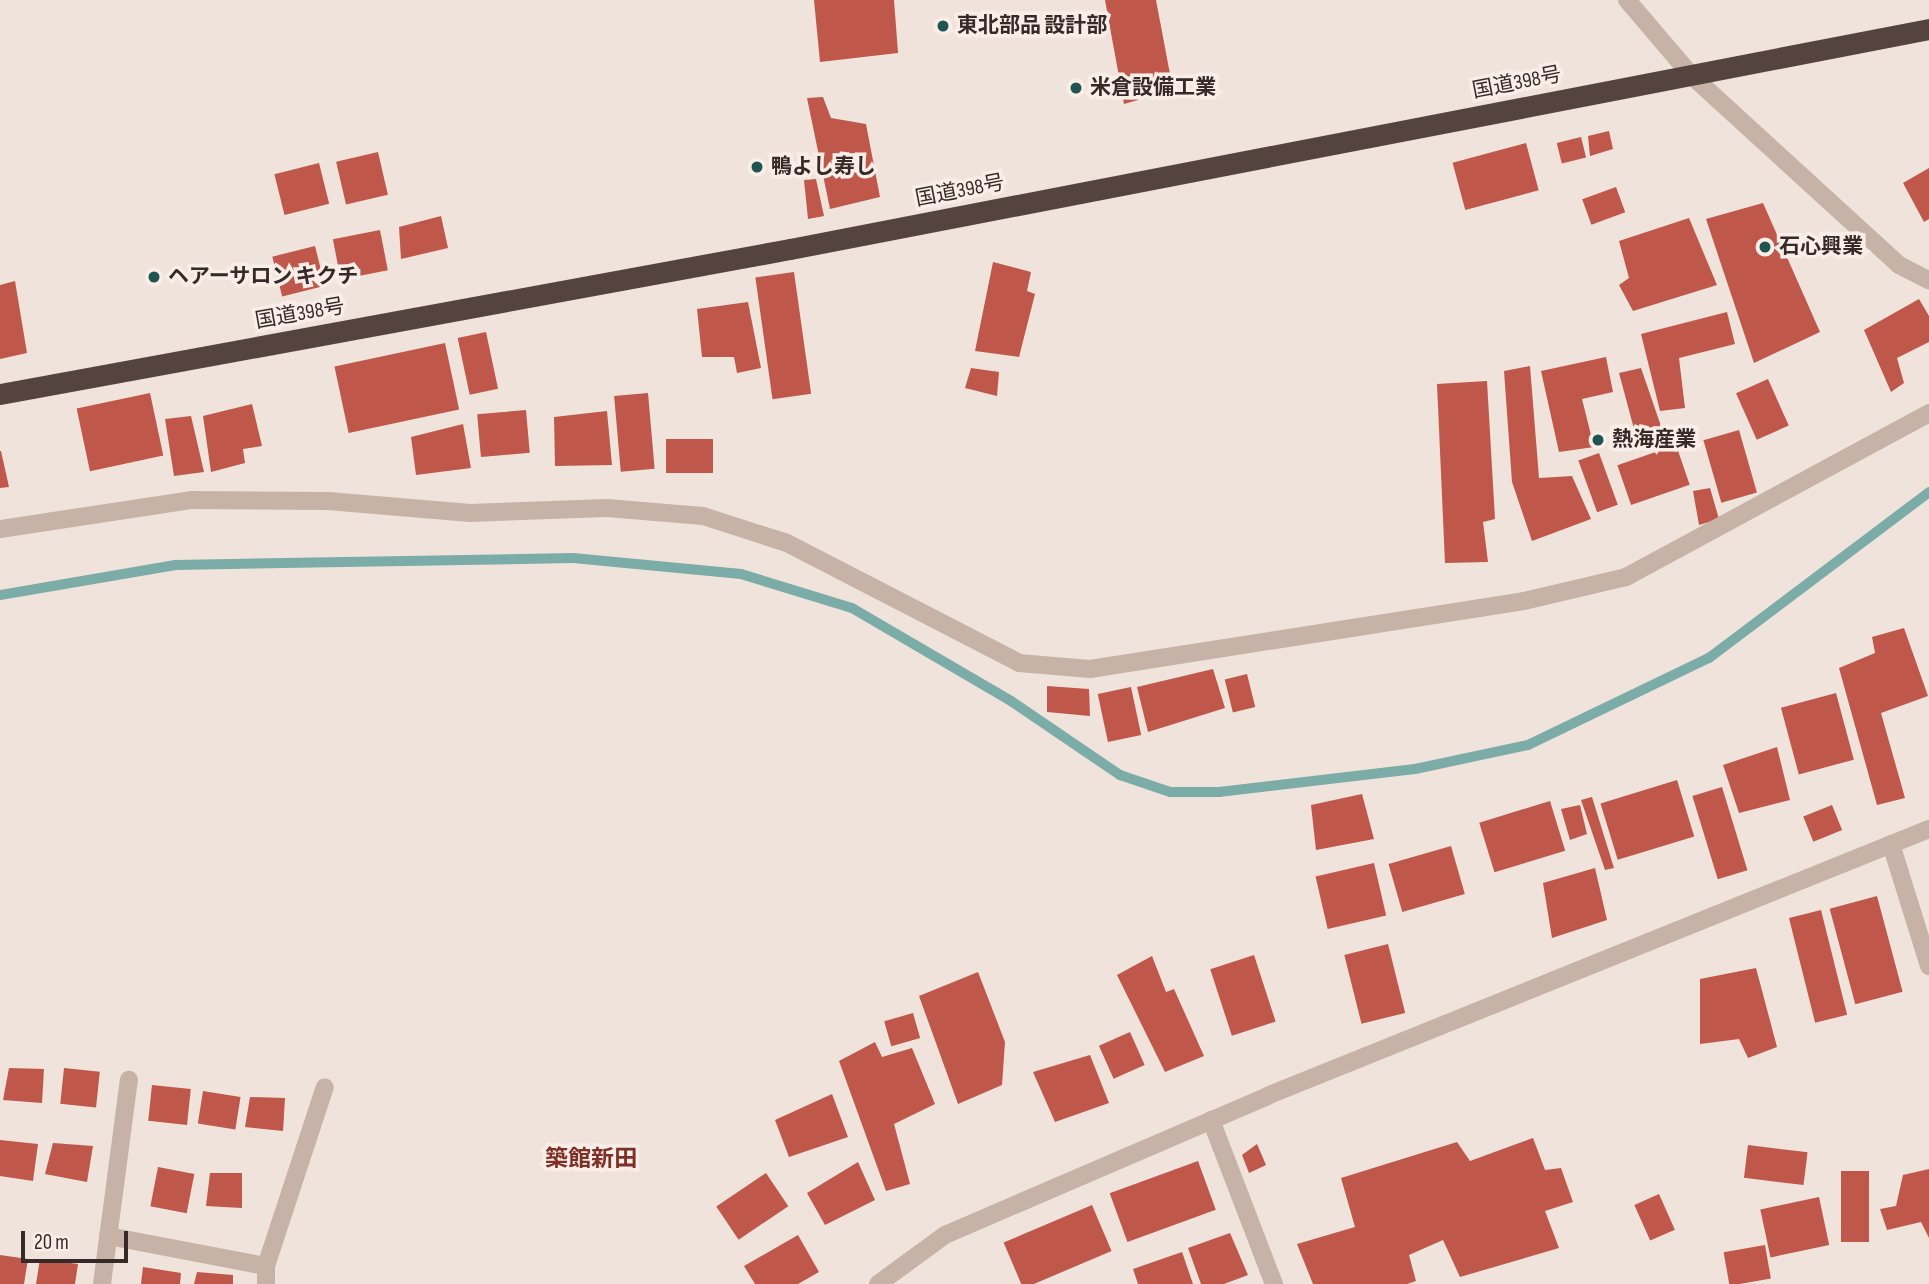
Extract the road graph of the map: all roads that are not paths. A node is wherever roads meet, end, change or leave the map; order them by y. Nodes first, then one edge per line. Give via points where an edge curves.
1 (1627, 0) edge
2 (1929, 29) edge
3 (1691, 75) junction
4 (1929, 280) edge
5 (0, 394) edge
6 (1929, 413) edge
7 (0, 529) edge
8 (1929, 829) edge
9 (1891, 844) junction
10 (1929, 966) edge
11 (129, 1080) dead end
12 (325, 1087) dead end
13 (1211, 1120) junction
14 (108, 1236) junction
15 (266, 1275) edge
16 (102, 1284) edge
17 (878, 1284) edge
18 (1274, 1284) edge

1 - 3 street
2 - 3 highway, 国道398号
3 - 4 street via 1899,265
3 - 5 highway, 国道398号 via 790,249
6 - 7 street via 1626,577 1524,601 1090,668 1018,663 787,543 703,516 607,508 470,513 328,501 191,500
8 - 9 street
9 - 10 street
9 - 13 street
11 - 14 street
12 - 15 street
13 - 17 street via 945,1235
13 - 18 street
14 - 15 street
14 - 16 street

